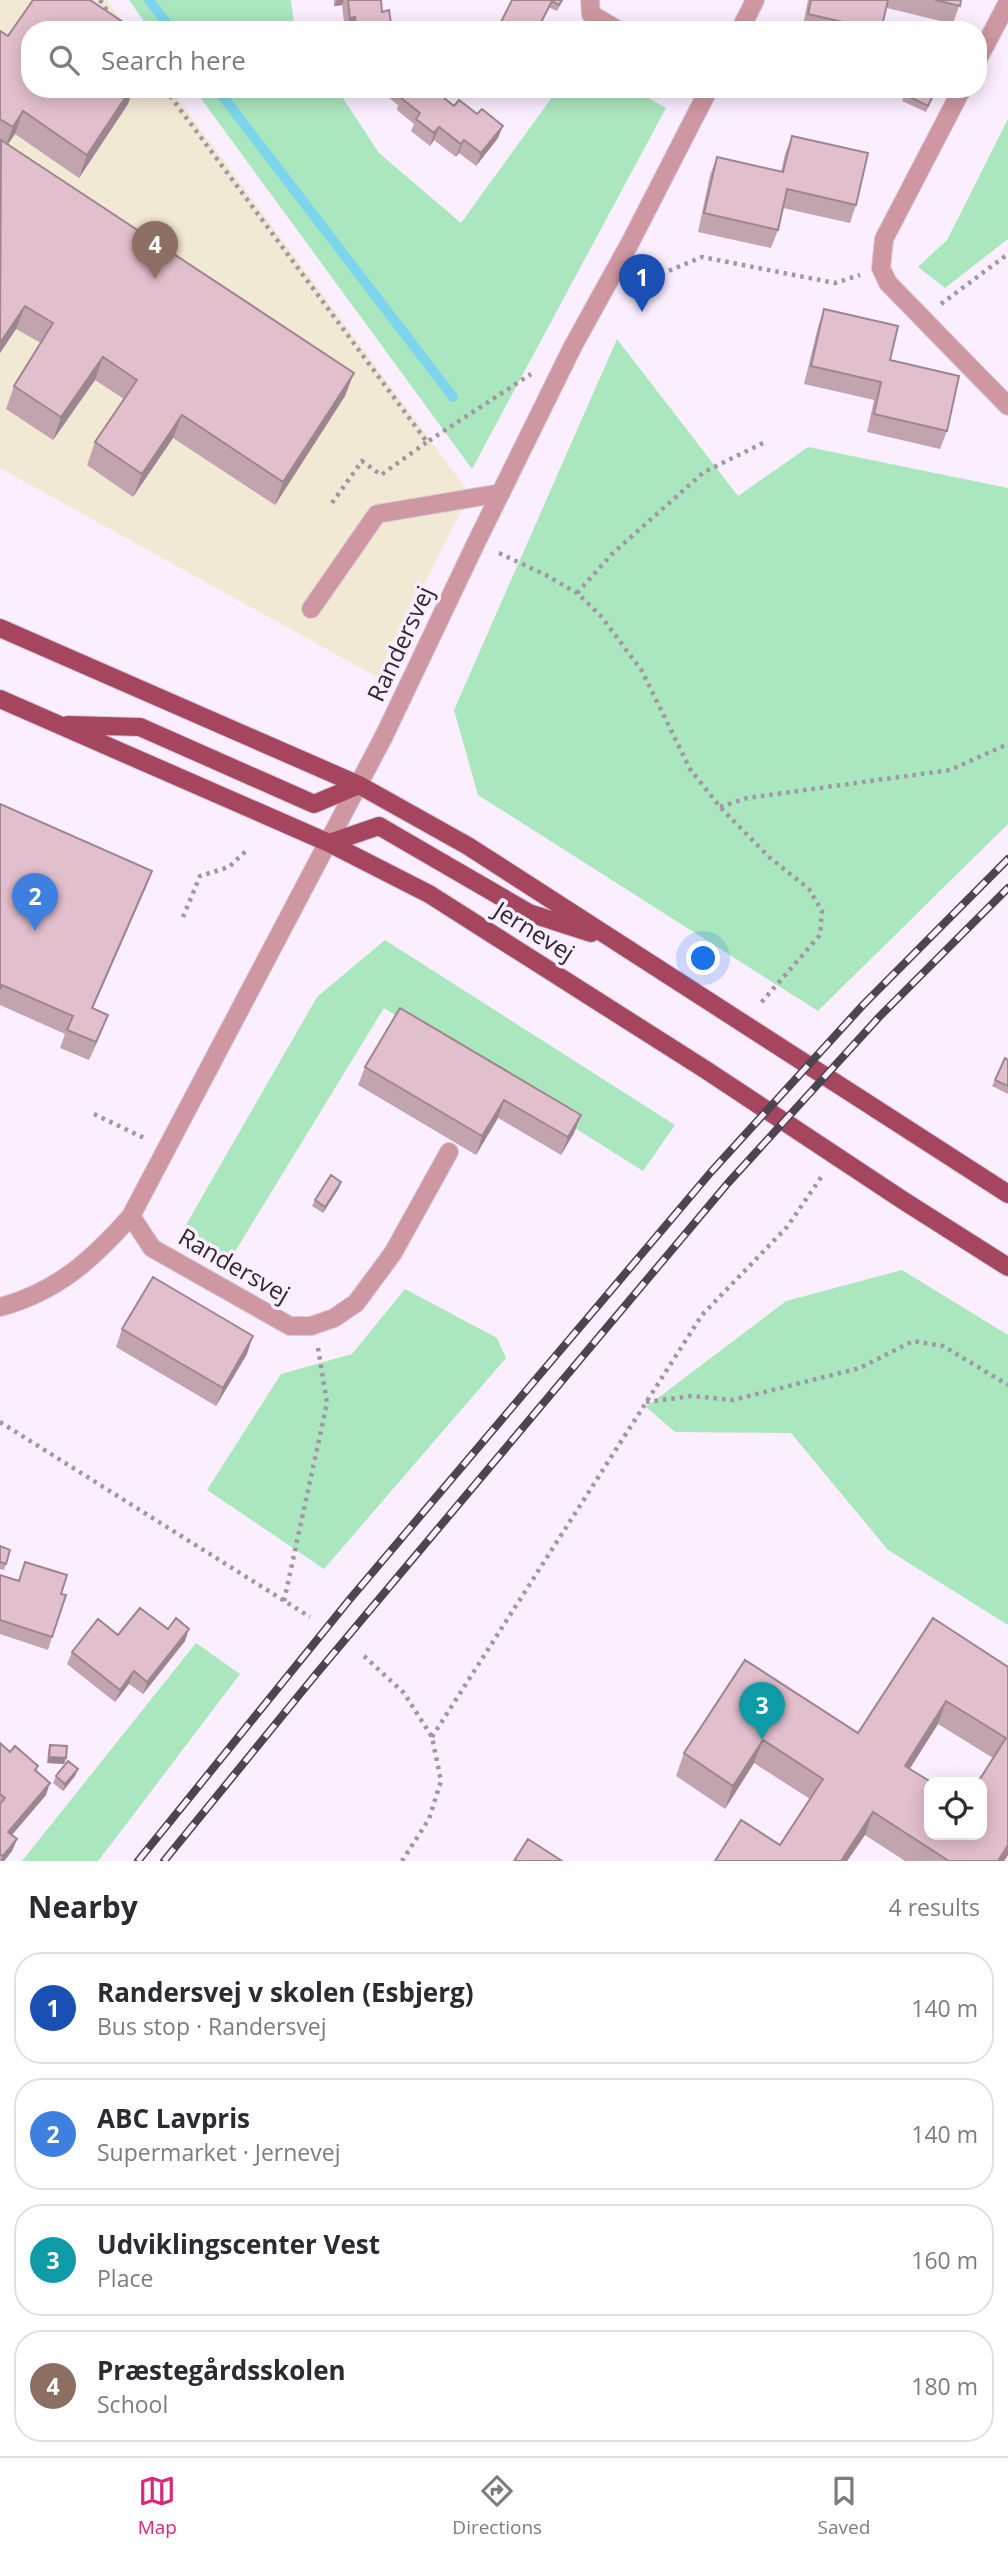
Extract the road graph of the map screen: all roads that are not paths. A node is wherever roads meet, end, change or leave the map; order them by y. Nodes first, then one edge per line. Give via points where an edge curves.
1 (590, 0) edge
2 (755, 0) edge
3 (1008, 2) edge
4 (603, 21) edge
5 (744, 21) edge
6 (987, 42) edge
7 (704, 98) edge
8 (957, 98) edge
9 (1008, 406) edge
10 (500, 493) junction
11 (311, 609) dead end
12 (0, 628) edge
13 (0, 699) edge
14 (58, 724) junction
15 (359, 785) junction
16 (329, 843) junction
17 (614, 940) junction
18 (450, 1152) dead end
19 (1008, 1194) edge
20 (131, 1216) junction
21 (1008, 1267) edge
22 (0, 1307) edge

1 - 4 street via 591,14
2 - 5 street
3 - 6 street
7 - 10 street, Randersvej
8 - 9 street via 884,239 881,268 888,284
10 - 11 street via 377,514
10 - 15 street, Randersvej
12 - 15 main road, Jernevej
13 - 14 main road, Jernevej
14 - 15 main road via 140,726 314,804
14 - 16 main road, Jernevej
15 - 16 street, Randersvej
15 - 17 main road, Jernevej via 468,846
16 - 17 main road via 379,826 529,913
16 - 20 street, Randersvej
16 - 21 main road, Jernevej via 429,894
17 - 19 main road, Jernevej
18 - 20 street, Randersvej via 393,1253 356,1303 311,1326 290,1326 152,1248
20 - 22 street, Randersvej via 100,1251 63,1280 21,1302

